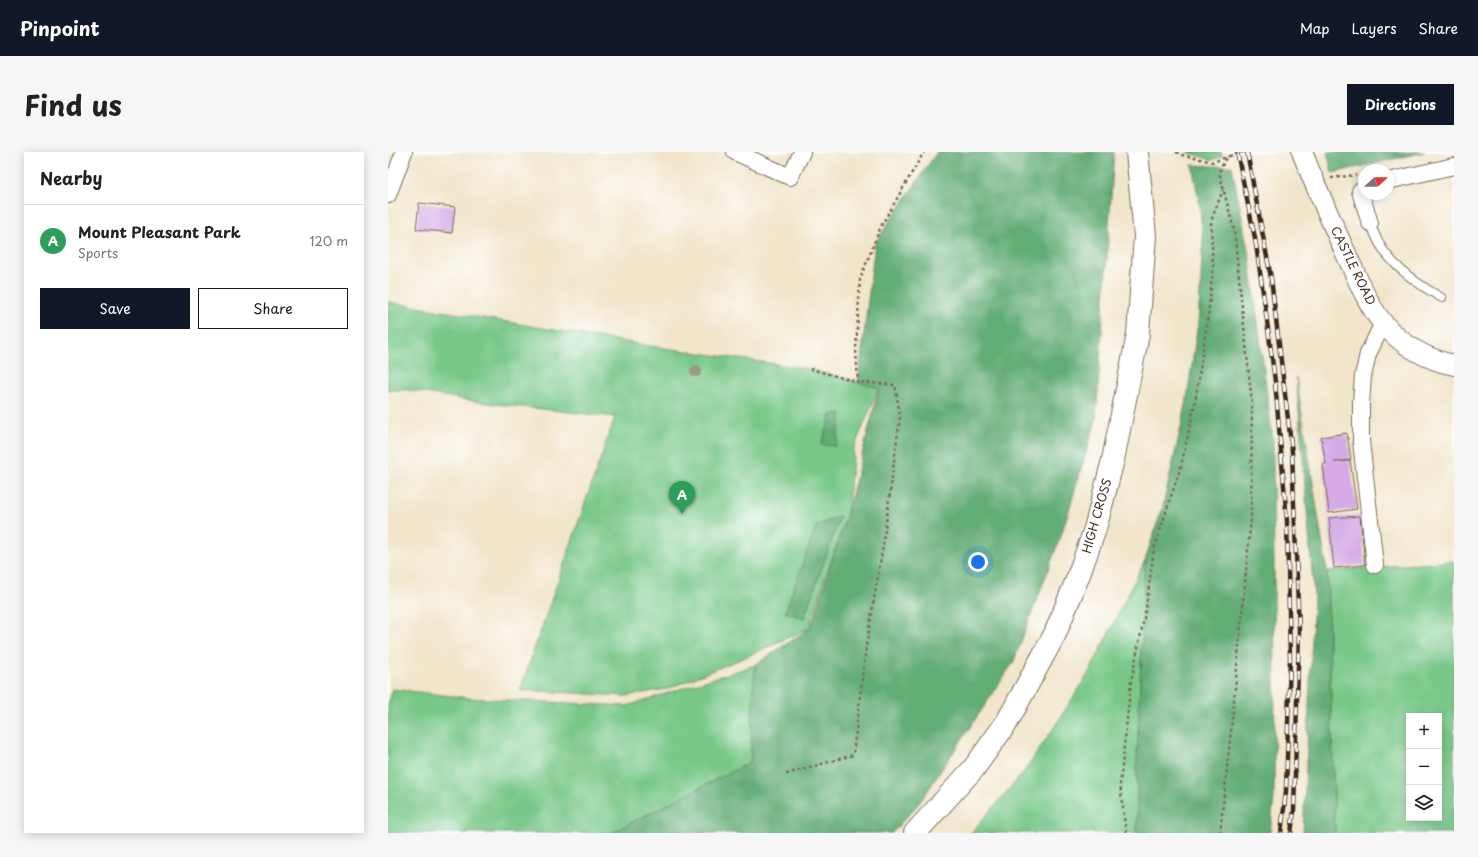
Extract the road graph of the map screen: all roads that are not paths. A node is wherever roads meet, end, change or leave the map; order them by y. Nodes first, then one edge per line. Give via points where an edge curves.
1 (404, 152) edge
2 (735, 152) edge
3 (802, 152) edge
4 (1137, 152) edge
5 (1302, 152) edge
6 (1454, 166) edge
7 (1394, 180) edge
8 (388, 195) edge
9 (1363, 200) edge
10 (1370, 223) joint
11 (1442, 298) dead end
12 (1383, 323) junction
13 (1454, 365) edge
14 (1375, 565) dead end
15 (916, 833) edge

1 - 8 street
2 - 3 street via 790,177
4 - 15 highway, HIGH CROSS via 1145,236 1138,334 1114,460 1096,529 1055,634 1007,722 974,768
5 - 12 street, CASTLE ROAD via 1363,290
6 - 7 street
9 - 10 street
10 - 11 lane via 1392,261
12 - 13 street, CASTLE ROAD via 1411,347 1429,357
12 - 14 street via 1368,354 1361,403 1361,441

